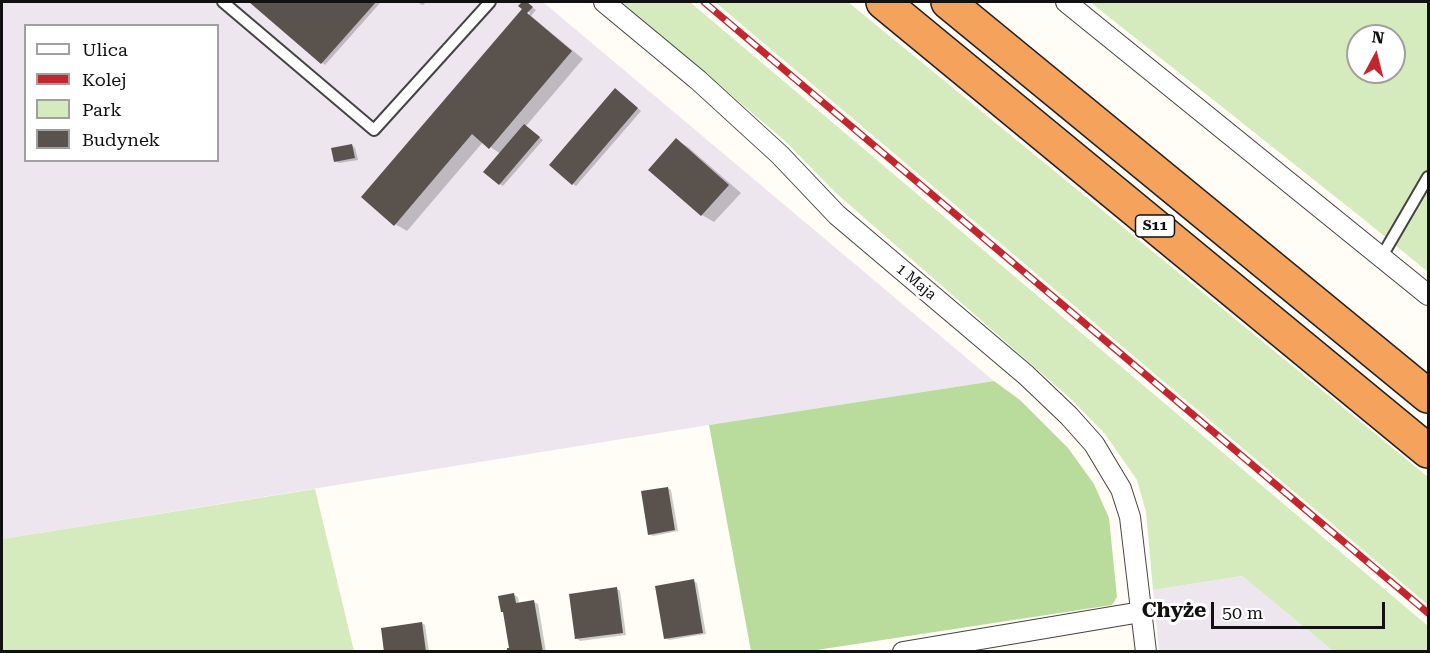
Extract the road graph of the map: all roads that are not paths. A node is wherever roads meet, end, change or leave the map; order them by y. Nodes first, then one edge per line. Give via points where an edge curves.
1 (223, 2) edge
2 (490, 2) edge
3 (604, 2) edge
4 (882, 2) edge
5 (948, 2) edge
6 (1066, 2) edge
7 (1428, 177) edge
8 (1382, 256) junction
9 (1428, 295) edge
10 (1428, 396) edge
11 (1428, 451) edge
12 (1142, 612) junction
13 (903, 651) edge
14 (1146, 651) edge

1 - 2 lane via 374,130
3 - 12 street, 1 Maja via 698,80 780,155 837,215 1026,375 1094,444 1121,489 1130,517
4 - 11 highway, S11
5 - 10 highway, S11
6 - 8 street
7 - 8 lane
8 - 9 street
12 - 13 street
12 - 14 street, 1 Maja

